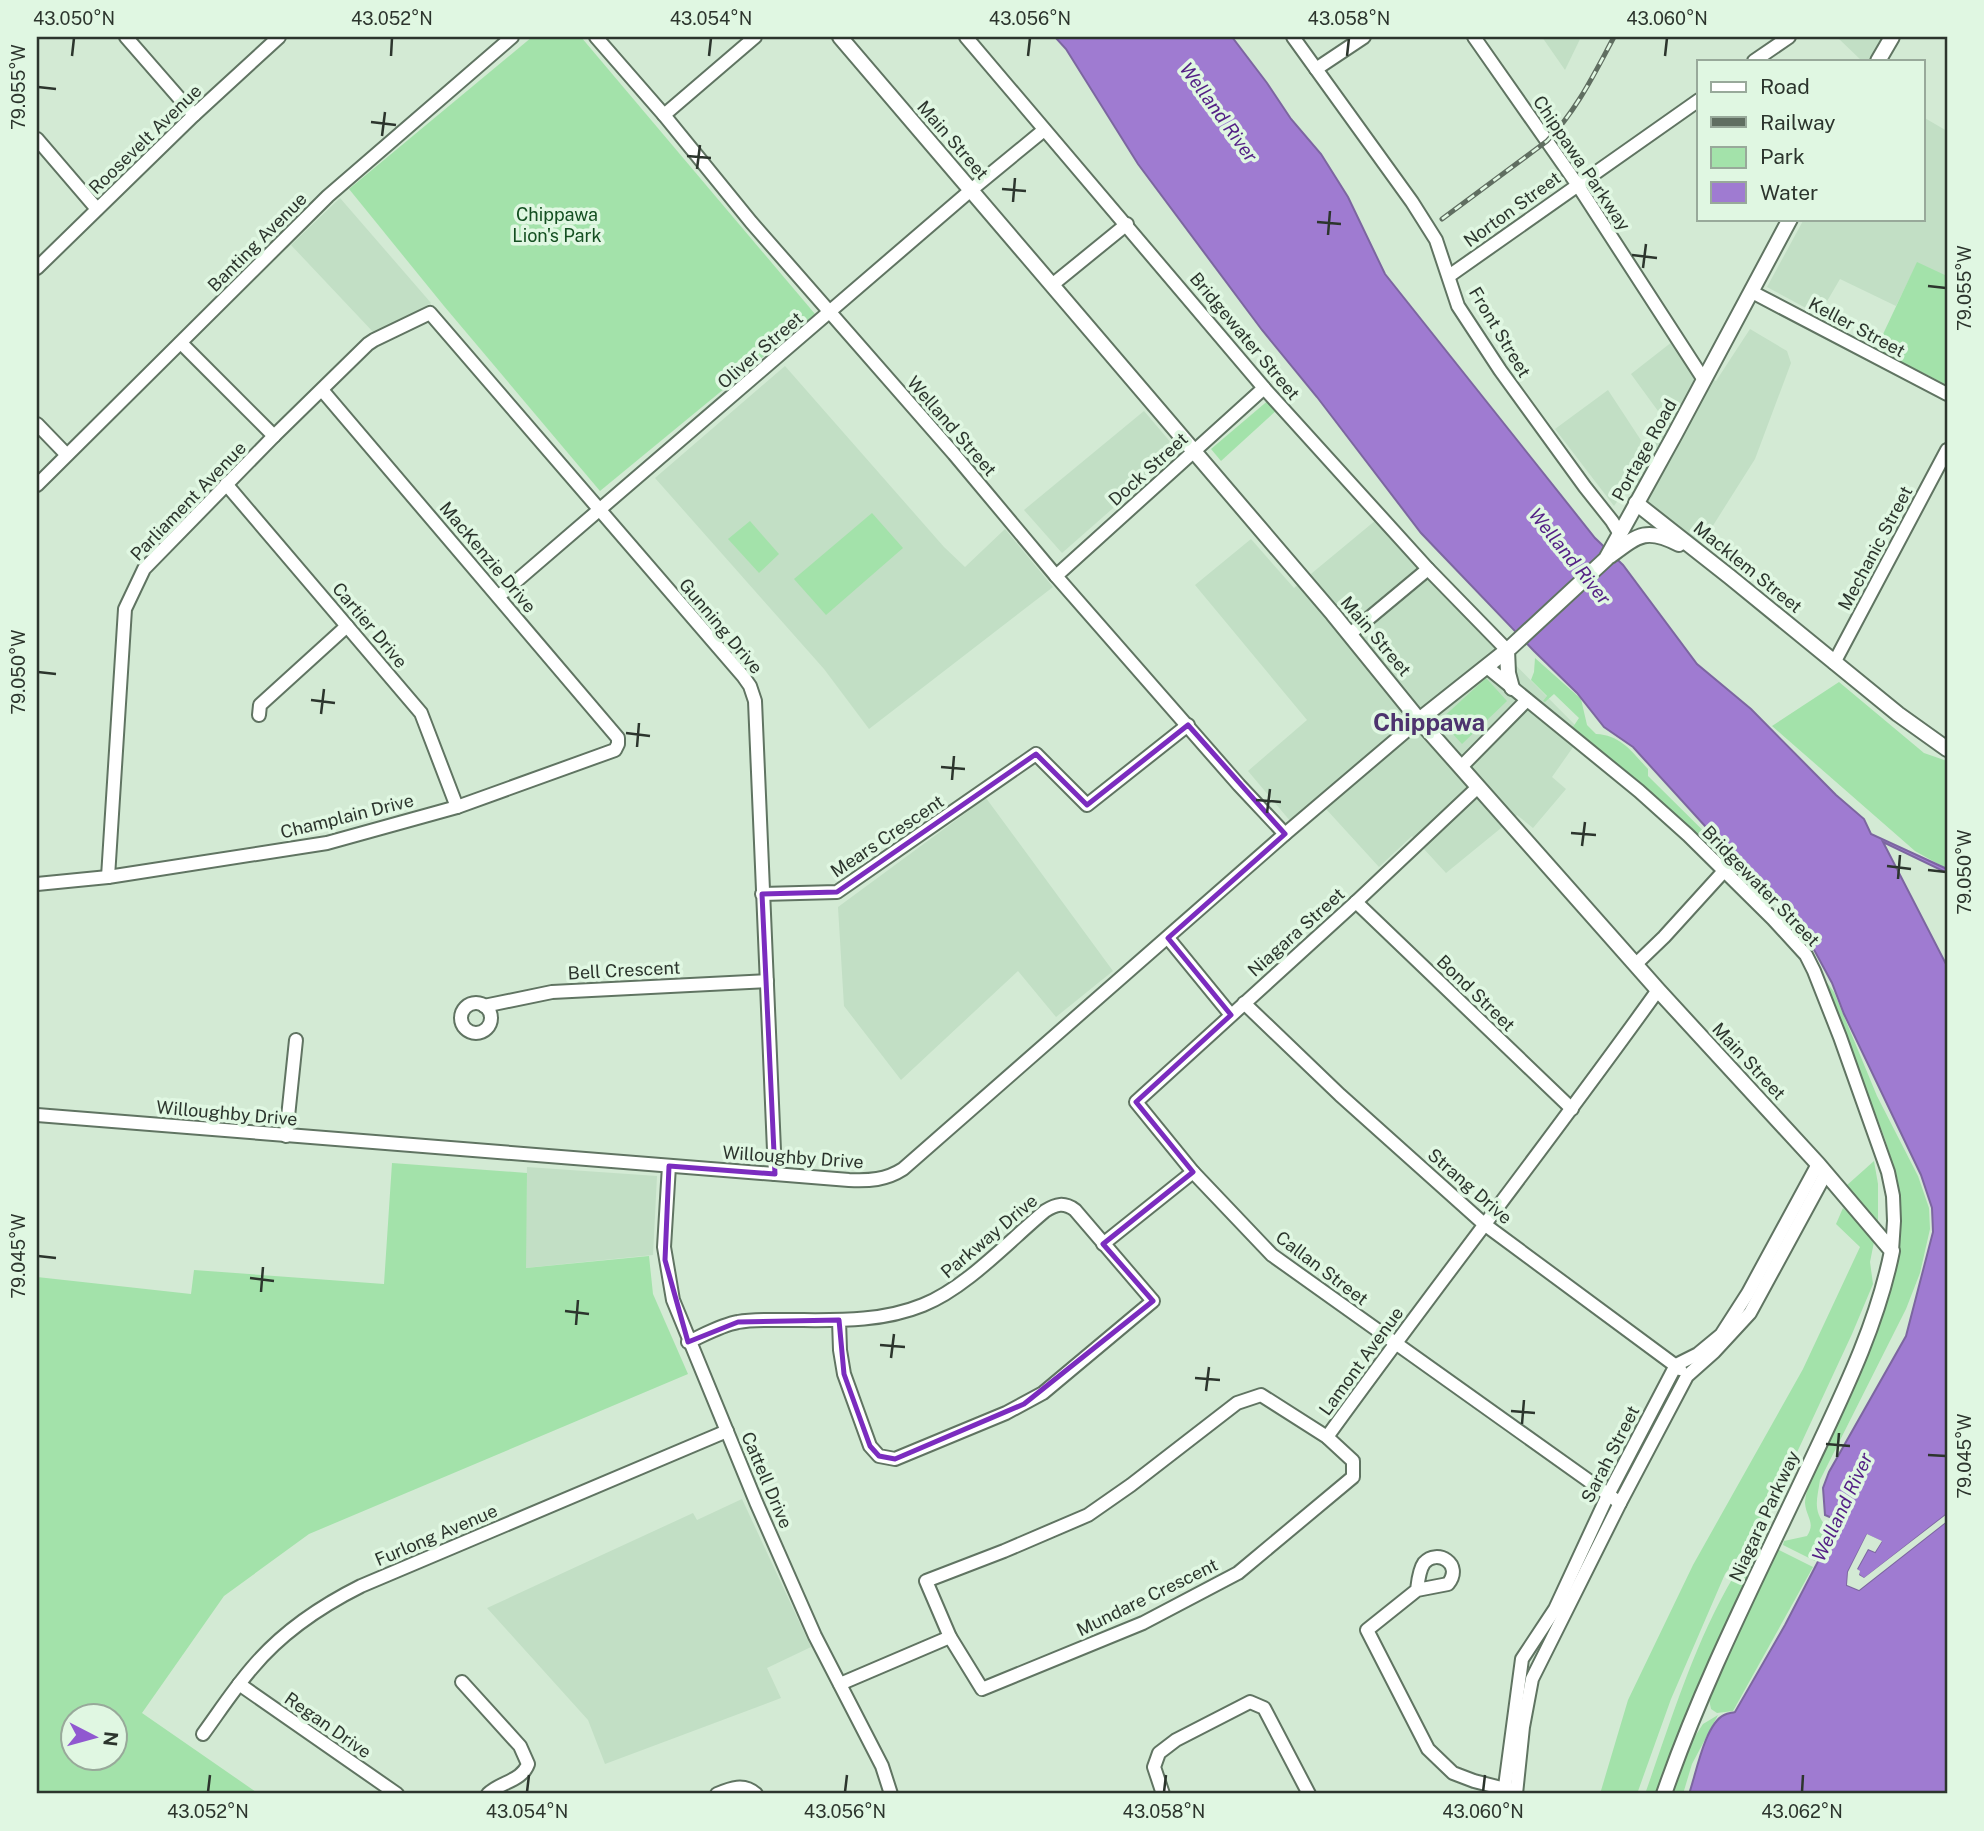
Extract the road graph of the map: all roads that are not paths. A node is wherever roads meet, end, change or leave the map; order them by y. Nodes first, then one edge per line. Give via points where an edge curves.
1 (126, 37) edge
2 (279, 37) edge
3 (512, 37) edge
4 (596, 37) edge
5 (755, 37) edge
6 (839, 37) edge
7 (965, 37) edge
8 (1293, 37) edge
9 (1364, 37) edge
10 (1474, 37) edge
11 (1790, 37) edge
12 (1892, 37) edge
13 (1756, 60) edge
14 (1879, 60) edge
15 (1316, 69) junction
16 (1697, 101) edge
17 (194, 115) junction
18 (664, 115) junction
19 (1044, 130) junction
20 (37, 139) edge
21 (1577, 184) junction
22 (971, 190) junction
23 (97, 209) junction
24 (1789, 220) edge
25 (1127, 224) junction
26 (37, 268) edge
27 (1449, 276) junction
28 (1052, 285) junction
29 (1752, 292) junction
30 (429, 313) joint
31 (830, 313) junction
32 (181, 343) junction
33 (1704, 380) junction
34 (1264, 388) junction
35 (322, 390) junction
36 (1947, 394) edge
37 (37, 424) edge
38 (274, 436) junction
39 (1947, 450) edge
40 (1194, 452) junction
41 (66, 454) junction
42 (226, 484) junction
43 (37, 485) edge
44 (1636, 503) junction
45 (600, 510) junction
46 (1624, 538) junction
47 (1710, 561) junction
48 (1429, 569) junction
49 (1056, 576) junction
50 (499, 596) junction
51 (347, 626) junction
52 (1350, 634) junction
53 (1509, 649) junction
54 (1835, 663) junction
55 (1486, 667) junction
56 (1512, 688) junction
57 (1527, 700) junction
58 (259, 715) dead end
59 (1419, 720) junction
60 (1188, 725) junction
61 (1947, 749) edge
62 (615, 750) joint
63 (1461, 767) junction
64 (1478, 787) junction
65 (457, 807) junction
66 (1285, 834) junction
67 (1724, 871) junction
68 (108, 877) junction
69 (37, 884) edge
70 (762, 894) junction
71 (1356, 902) junction
72 (1168, 938) junction
73 (1636, 964) junction
74 (767, 981) junction
75 (1658, 990) junction
76 (1244, 1003) junction
77 (484, 1006) dead end
78 (1231, 1015) junction
79 (296, 1040) dead end
80 (1136, 1102) joint
81 (1572, 1110) junction
82 (37, 1115) edge
83 (286, 1136) junction
84 (669, 1166) junction
85 (1822, 1170) junction
86 (1193, 1172) junction
87 (775, 1174) junction
88 (1484, 1224) junction
89 (1104, 1244) junction
90 (1892, 1251) junction
91 (839, 1320) junction
92 (688, 1342) junction
93 (1395, 1343) junction
94 (1676, 1365) junction
95 (1688, 1376) junction
96 (727, 1431) junction
97 (1327, 1437) junction
98 (1608, 1495) junction
99 (1620, 1503) junction
100 (1417, 1590) dead end
101 (950, 1637) junction
102 (462, 1682) dead end
103 (239, 1684) junction
104 (840, 1684) junction
105 (203, 1734) dead end
106 (1510, 1792) edge
107 (397, 1794) edge
108 (488, 1794) edge
109 (718, 1794) edge
110 (756, 1794) edge
111 (891, 1794) edge
112 (1163, 1794) edge
113 (1309, 1794) edge
114 (1664, 1794) edge

1 - 17 street
2 - 17 street, Roosevelt Avenue
3 - 32 street, Banting Avenue via 328,196
4 - 18 street, Welland Street
5 - 18 street
6 - 22 main road, Main Street
7 - 19 street, Bridgewater Street
8 - 15 street, Front Street
9 - 15 street
10 - 21 street, Chippawa Parkway
11 - 13 street
12 - 14 main road
15 - 27 street, Front Street via 1412,202 1436,240
16 - 21 street, Norton Street
17 - 23 street, Roosevelt Avenue
18 - 31 street, Welland Street
19 - 22 street, Oliver Street
19 - 25 street, Bridgewater Street
20 - 23 street
21 - 27 street, Norton Street
21 - 33 street, Chippawa Parkway
22 - 28 main road, Main Street
22 - 31 street, Oliver Street
23 - 26 street, Roosevelt Avenue
24 - 29 main road, Portage Road
25 - 28 street
25 - 34 street, Bridgewater Street
27 - 46 street, Front Street via 1458,306 1500,370
28 - 40 main road, Main Street
29 - 33 main road, Portage Road
29 - 36 street, Keller Street
30 - 35 street, Parliament Avenue via 374,340
30 - 45 street, Gunning Drive
31 - 45 street, Oliver Street
31 - 49 street, Welland Street
32 - 38 street
32 - 41 street, Banting Avenue
33 - 44 main road, Portage Road
34 - 40 street, Dock Street
34 - 48 street, Bridgewater Street
35 - 38 street, Parliament Avenue
35 - 50 street, MacKenzie Drive
37 - 41 street
38 - 42 street, Parliament Avenue
39 - 54 street, Mechanic Street
40 - 49 street, Dock Street
40 - 52 main road, Main Street
41 - 43 street, Banting Avenue
42 - 51 street, Cartier Drive
42 - 68 street, Parliament Avenue via 144,569 125,609
44 - 46 main road, Portage Road
44 - 47 main road, Macklem Street
45 - 50 street, Oliver Street
45 - 70 street, Gunning Drive via 753,693
46 - 47 main road via 1651,533
46 - 53 main road, Portage Road
47 - 54 main road, Macklem Street
48 - 52 street
48 - 53 street, Bridgewater Street
49 - 60 street, Welland Street
50 - 62 street, MacKenzie Drive via 618,738
51 - 58 street via 260,705
51 - 65 street, Cartier Drive via 421,713
52 - 59 main road, Main Street
53 - 55 main road, Portage Road
53 - 56 main road
54 - 61 main road
55 - 56 street, Bridgewater Street
55 - 59 main road, Portage Road
56 - 57 street, Bridgewater Street
57 - 63 street
57 - 67 street, Bridgewater Street via 1639,791
59 - 63 main road, Main Street
59 - 66 street, Willoughby Drive
60 - 66 street, Welland Street
60 - 70 street, Mears Crescent via 1087,805 1036,754 837,892
62 - 65 street, Champlain Drive
63 - 64 main road, Main Street
64 - 71 street, Niagara Street
64 - 73 main road, Main Street
65 - 68 street, Champlain Drive via 316,845
66 - 72 street, Willoughby Drive
67 - 73 street
67 - 90 street, Bridgewater Street via 1788,934 1814,971 1888,1172 1893,1196
68 - 69 street, Champlain Drive
70 - 74 street, Gunning Drive
71 - 76 street, Niagara Street
71 - 81 street, Bond Street
72 - 78 street
72 - 87 street, Willoughby Drive via 904,1169 875,1180
73 - 75 main road, Main Street
74 - 77 street, Bell Crescent via 561,991
74 - 87 street, Gunning Drive
75 - 81 street, Lamont Avenue
75 - 85 main road, Main Street
76 - 78 street, Niagara Street
76 - 88 street, Strang Drive
78 - 80 street, Niagara Street
79 - 83 street
80 - 86 street, Callan Street
81 - 88 street, Lamont Avenue
82 - 83 street, Willoughby Drive
83 - 84 street, Willoughby Drive
84 - 87 street, Willoughby Drive
84 - 92 street, Cattell Drive via 665,1260
85 - 90 main road, Main Street
85 - 94 street via 1721,1335
85 - 95 street, Sarah Street via 1750,1313
86 - 89 street
86 - 93 street, Callan Street via 1272,1255
88 - 93 street, Lamont Avenue
88 - 94 street, Strang Drive
89 - 91 street, Parkway Drive via 1075,1210 1056,1204 938,1299 895,1315
89 - 91 street via 1153,1301 1043,1393 895,1459 879,1456 870,1446 844,1374
90 - 114 main road, Niagara Parkway via 1874,1315 1840,1400 1763,1561 1678,1752
91 - 92 street, Parkway Drive via 748,1320
92 - 96 street, Cattell Drive
93 - 97 street, Lamont Avenue
93 - 98 street, Callan Street
94 - 95 street, Strang Drive
94 - 98 street, Sarah Street
95 - 99 street, Sarah Street
96 - 103 street, Furlong Avenue via 343,1595 293,1627
96 - 104 street, Cattell Drive
97 - 101 street, Lamont Avenue via 1261,1395 1237,1403 1088,1515 926,1581
97 - 101 street, Mundare Crescent via 1353,1461 1353,1477 1238,1573 1143,1623 982,1689
98 - 99 street, Callan Street
98 - 106 street, Sarah Street via 1555,1609 1522,1660
99 - 106 street, Sarah Street via 1532,1679
100 - 106 street via 1367,1630 1428,1749 1453,1773
101 - 104 street
102 - 108 street via 520,1746 528,1764 519,1776
103 - 105 street, Furlong Avenue
103 - 107 street, Regan Drive
104 - 111 street, Cattell Drive via 882,1766
109 - 110 street via 746,1787
112 - 113 street via 1154,1767 1159,1753 1250,1702 1264,1708

